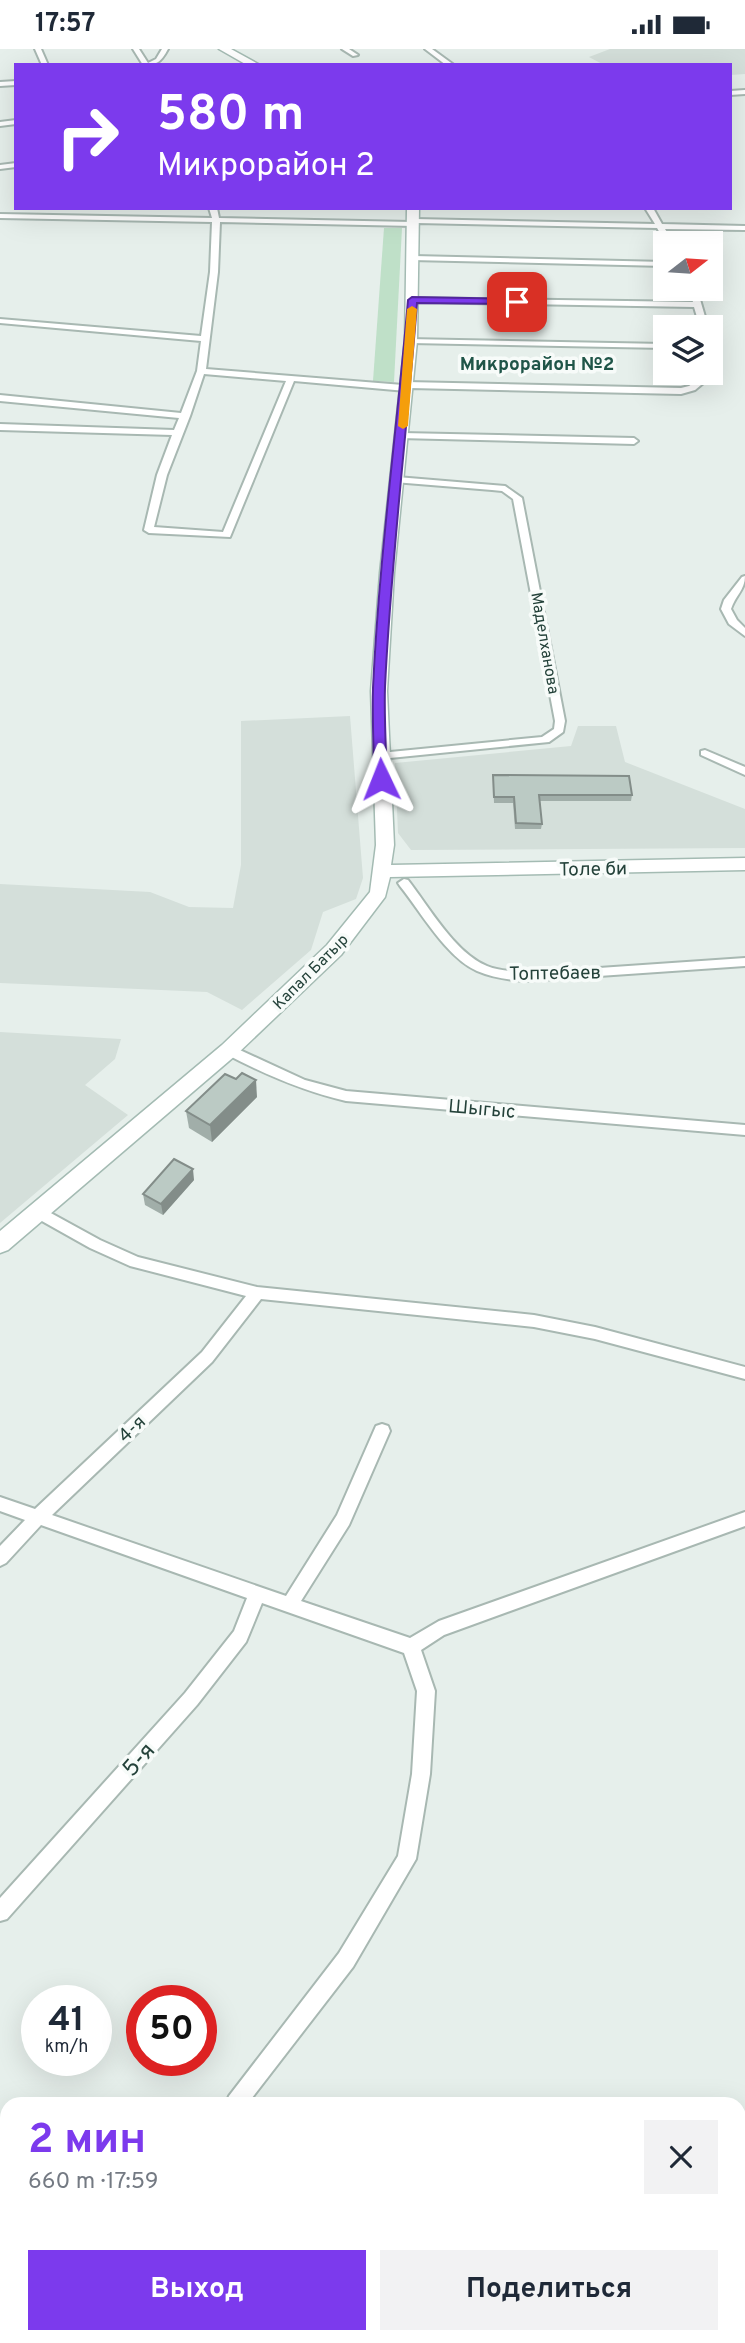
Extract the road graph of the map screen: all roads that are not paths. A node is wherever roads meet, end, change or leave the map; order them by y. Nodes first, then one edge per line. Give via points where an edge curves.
1 (165, 49) edge
2 (224, 49) edge
3 (345, 49) edge
4 (428, 49) edge
5 (355, 55) dead end
6 (152, 63) edge
7 (251, 63) edge
8 (448, 63) edge
9 (79, 210) edge
10 (213, 210) edge
11 (650, 210) edge
12 (0, 217) edge
13 (78, 218) junction
14 (414, 218) edge
15 (216, 221) junction
16 (658, 226) junction
17 (745, 228) edge
18 (662, 231) edge
19 (414, 257) junction
20 (653, 264) edge
21 (412, 300) junction
22 (698, 301) edge
23 (699, 305) junction
24 (701, 315) edge
25 (0, 321) edge
26 (205, 339) junction
27 (411, 341) junction
28 (653, 346) edge
29 (201, 371) junction
30 (291, 379) junction
31 (696, 385) edge
32 (406, 387) junction
33 (0, 398) edge
34 (186, 416) junction
35 (0, 427) edge
36 (179, 433) junction
37 (402, 436) junction
38 (634, 441) dead end
39 (397, 480) junction
40 (745, 579) edge
41 (745, 633) edge
42 (705, 753) dead end
43 (380, 756) junction
44 (745, 771) edge
45 (384, 845) junction
46 (745, 864) edge
47 (383, 871) junction
48 (441, 871) junction
49 (404, 883) junction
50 (379, 893) junction
51 (745, 962) edge
52 (229, 1050) junction
53 (745, 1130) edge
54 (38, 1212) junction
55 (0, 1244) edge
56 (257, 1293) junction
57 (745, 1373) edge
58 (382, 1431) dead end
59 (0, 1504) edge
60 (38, 1517) junction
61 (745, 1519) edge
62 (0, 1558) edge
63 (257, 1594) junction
64 (289, 1605) junction
65 (411, 1647) junction
66 (0, 1912) edge
67 (241, 2097) edge

1 - 6 street
2 - 7 main road
3 - 5 street
4 - 8 street
9 - 13 street
10 - 15 street
11 - 16 street
12 - 13 street
13 - 15 street
14 - 15 street
14 - 16 street
14 - 19 main road, Капал Батыр
15 - 26 street
16 - 17 street
16 - 18 street
19 - 20 street
19 - 21 main road, Капал Батыр
21 - 23 street
21 - 27 main road, Капал Батыр
22 - 23 street
23 - 24 street
25 - 26 street
26 - 29 street
27 - 28 street
27 - 32 main road, Капал Батыр
29 - 30 street
29 - 34 street
30 - 32 street
30 - 36 street via 227,535 149,530 162,475
31 - 32 street via 681,391
32 - 37 main road, Капал Батыр
33 - 34 street
34 - 36 street
35 - 36 street
37 - 38 street
37 - 39 main road, Капал Батыр
39 - 43 main road, Капал Батыр via 379,691
39 - 43 street, Маделханова via 492,487 517,498 560,722 559,730 545,740
40 - 41 street via 726,610
42 - 44 street
43 - 45 main road, Капал Батыр
45 - 47 main road, Капал Батыр
45 - 48 main road
46 - 48 main road, Толе би
47 - 48 main road, Толе би
47 - 50 main road, Капал Батыр
48 - 49 main road
49 - 50 main road
49 - 51 street, Топтебаев via 456,947 477,966 497,973 526,977
50 - 52 main road, Капал Батыр via 334,950
52 - 53 street, Шыгыс via 287,1080 346,1096
52 - 54 main road, Капал Батыр
54 - 55 main road, Капал Батыр
54 - 56 street via 135,1262
56 - 57 street via 534,1321
56 - 60 street, 4-я via 206,1357
58 - 64 street via 343,1520
59 - 60 street
60 - 62 street, 4-я
60 - 63 street
61 - 65 street via 439,1629
63 - 64 street
63 - 66 street, 5-я via 240,1636 191,1699
64 - 65 street
65 - 67 street via 426,1691 421,1774 407,1859 346,1960

